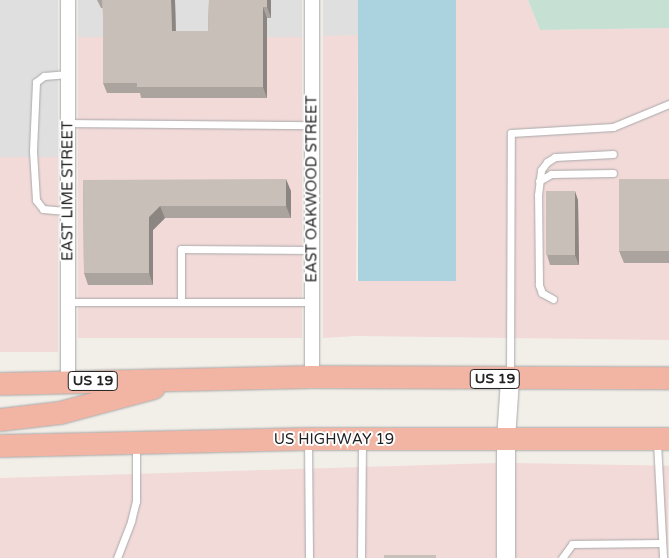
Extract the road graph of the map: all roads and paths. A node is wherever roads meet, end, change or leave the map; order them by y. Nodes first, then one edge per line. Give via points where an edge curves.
1 (68, 0) edge
2 (312, 0) edge
3 (68, 74) junction
4 (669, 104) edge
5 (68, 123) junction
6 (312, 125) junction
7 (613, 154) dead end
8 (613, 172) dead end
9 (539, 181) junction
10 (68, 211) junction
11 (312, 250) junction
12 (553, 299) dead end
13 (68, 302) junction
14 (181, 302) junction
15 (312, 302) junction
16 (312, 378) junction
17 (669, 378) edge
18 (186, 379) junction
19 (510, 380) junction
20 (68, 381) junction
21 (0, 384) edge
22 (0, 420) edge
23 (308, 439) junction
24 (663, 439) edge
25 (362, 440) junction
26 (506, 440) junction
27 (136, 442) junction
28 (0, 446) edge
29 (662, 542) junction
30 (118, 558) edge
31 (309, 558) edge
32 (361, 558) edge
33 (506, 558) edge
34 (562, 558) edge
35 (663, 558) edge

1 - 3 street, EAST LIME STREET
2 - 6 street, EAST OAKWOOD STREET
3 - 5 street, EAST LIME STREET
3 - 10 lane via 44,76 36,82 34,188 42,210
4 - 19 lane via 613,127 511,133
5 - 6 lane
5 - 10 street, EAST LIME STREET
6 - 11 street, EAST OAKWOOD STREET
7 - 9 lane via 555,157 541,170
8 - 9 lane via 552,174
9 - 12 lane via 539,285 542,293
10 - 13 street, EAST LIME STREET
11 - 14 lane via 181,249
11 - 15 street, EAST OAKWOOD STREET
13 - 14 lane
13 - 20 street, EAST LIME STREET
14 - 15 lane
15 - 16 street, EAST OAKWOOD STREET
16 - 18 highway, US 19
16 - 19 highway, US 19
17 - 19 highway, US 19
18 - 20 highway, US 19
18 - 22 highway via 60,413
19 - 26 street
20 - 21 highway, US 19
23 - 25 highway, US HIGHWAY 19
23 - 27 highway, US HIGHWAY 19
23 - 31 lane
24 - 26 highway, US HIGHWAY 19
24 - 29 lane
25 - 26 highway, US HIGHWAY 19
25 - 32 lane
26 - 33 street
27 - 28 highway, US HIGHWAY 19
27 - 30 lane via 136,501
29 - 34 lane via 572,544
29 - 35 lane

